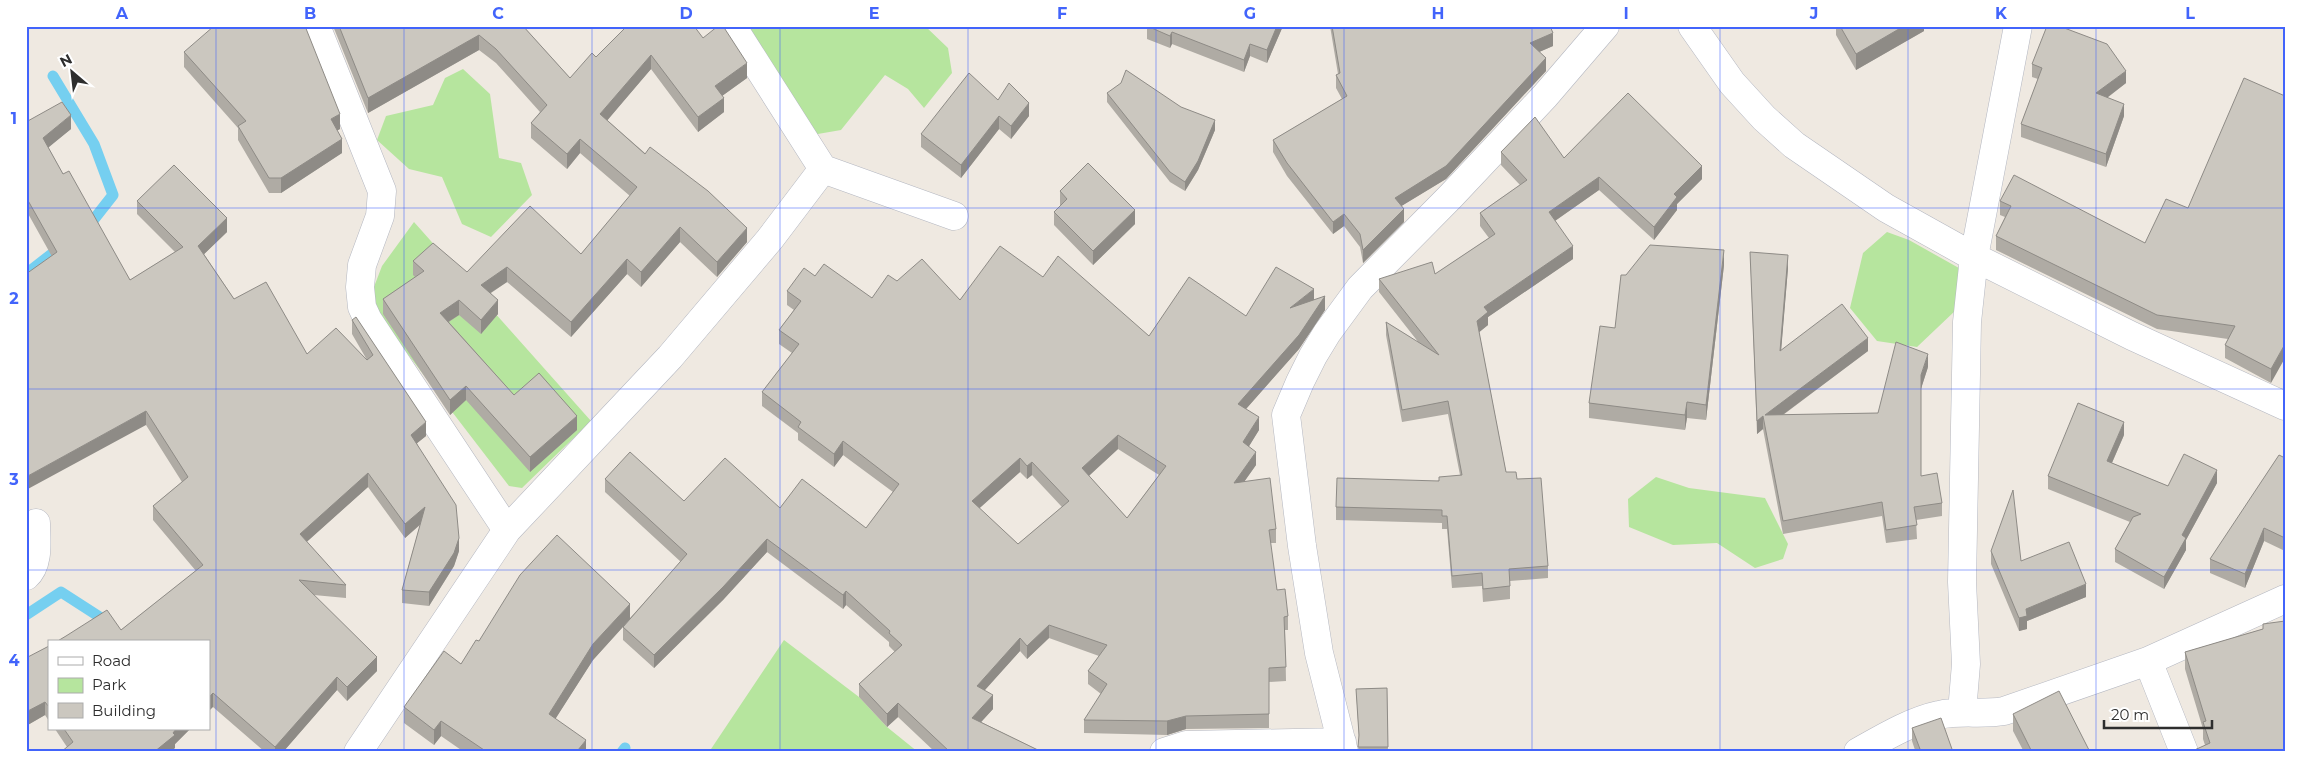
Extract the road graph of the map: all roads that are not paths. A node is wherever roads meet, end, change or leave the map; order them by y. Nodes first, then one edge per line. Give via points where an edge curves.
1 (316, 26) edge
2 (732, 26) edge
3 (1605, 26) edge
4 (1692, 26) edge
5 (2018, 26) edge
6 (823, 169) junction
7 (954, 216) dead end
8 (1974, 257) junction
9 (2285, 406) edge
10 (36, 523) dead end
11 (508, 530) junction
12 (26, 576) edge
13 (2285, 599) edge
14 (2148, 661) junction
15 (1962, 712) junction
16 (1343, 747) edge
17 (358, 752) edge
18 (1164, 752) edge
19 (1858, 752) edge
20 (2184, 752) edge

1 - 11 street via 382,191 380,216 362,265 362,307
2 - 6 street
3 - 16 street via 1538,104 1360,288 1318,348 1286,415 1318,653
4 - 8 street via 1732,83 1794,145 1886,208
5 - 8 street
6 - 7 street
6 - 11 street via 770,239 670,357
8 - 9 street via 2132,336
8 - 15 street via 1967,322 1964,413 1962,582 1966,664
10 - 12 street via 36,554
11 - 17 street
13 - 14 street
14 - 15 street via 2004,711 1990,714
14 - 20 street
15 - 19 street via 1938,714 1914,723
16 - 18 street via 1186,745

